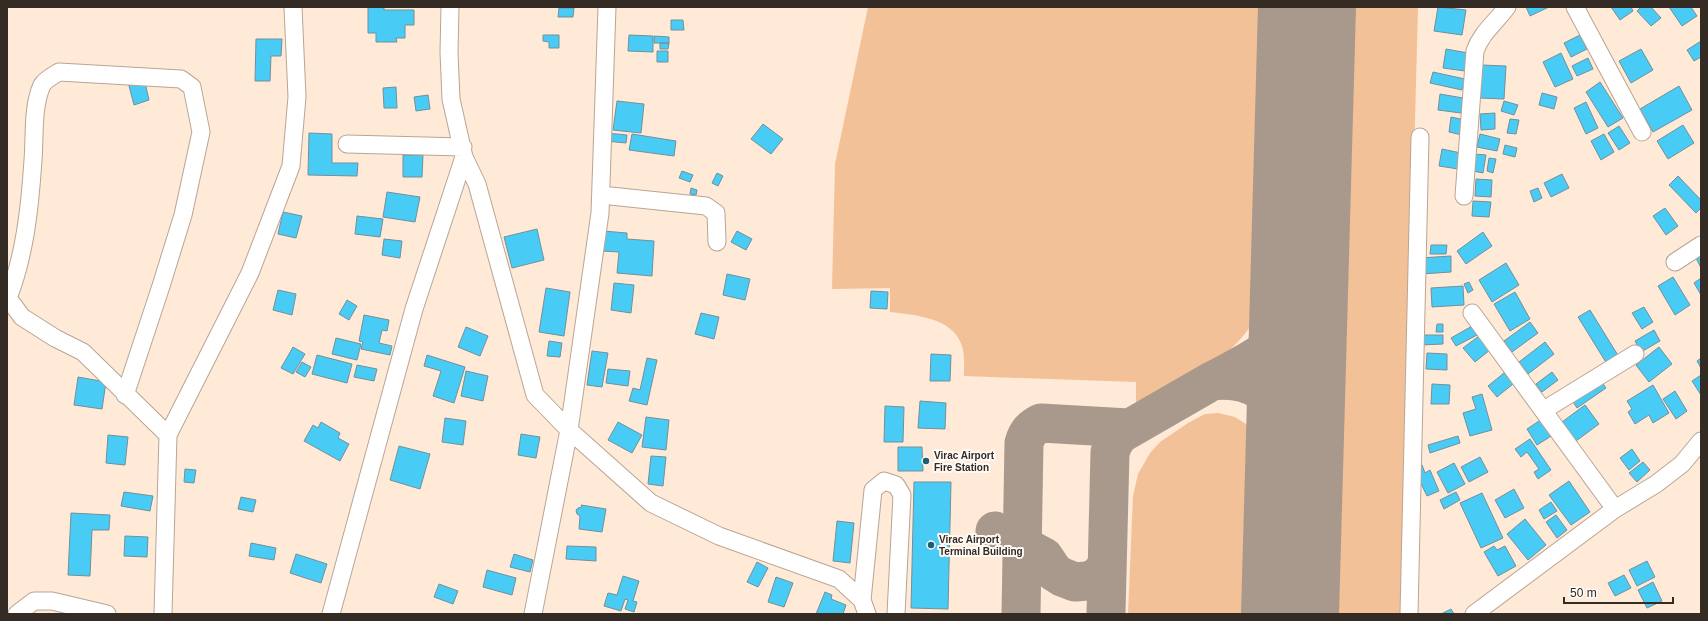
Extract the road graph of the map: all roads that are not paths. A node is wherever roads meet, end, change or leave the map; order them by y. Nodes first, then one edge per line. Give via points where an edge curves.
1 (293, 7) edge
2 (450, 7) edge
3 (607, 7) edge
4 (1507, 7) edge
5 (1575, 7) edge
6 (1642, 132) dead end
7 (1420, 138) dead end
8 (347, 144) dead end
9 (463, 152) junction
10 (601, 195) junction
11 (1464, 196) dead end
12 (717, 242) dead end
13 (1701, 245) edge
14 (1674, 262) dead end
15 (1472, 313) dead end
16 (1635, 354) dead end
17 (126, 395) junction
18 (1544, 410) junction
19 (569, 430) junction
20 (168, 435) junction
21 (1701, 441) edge
22 (1615, 509) junction
23 (864, 607) edge
24 (17, 614) edge
25 (107, 614) edge
26 (162, 614) edge
27 (331, 614) edge
28 (533, 614) edge
29 (896, 614) edge
30 (1409, 614) edge
31 (1474, 614) edge

1 - 20 street via 297,97 291,166 250,273
2 - 9 street via 451,99
3 - 10 street
4 - 11 street via 1483,36 1475,51
5 - 6 street
7 - 30 street
8 - 9 street
9 - 19 street via 477,184 535,395
9 - 27 street via 414,309
10 - 12 street via 706,206 716,213
10 - 19 street
13 - 14 street
15 - 18 street
16 - 18 street
17 - 17 street via 182,214 201,132 192,87 181,79 59,72 43,83 37,106 25,231 8,298 22,317 83,352
17 - 20 street
18 - 22 street
19 - 23 street via 651,503 719,536 839,579
19 - 28 street
20 - 26 street
21 - 22 street via 1682,464 1656,484
22 - 31 street
23 - 29 street via 873,490 884,481 896,485 902,495
24 - 25 street via 34,601 52,601

